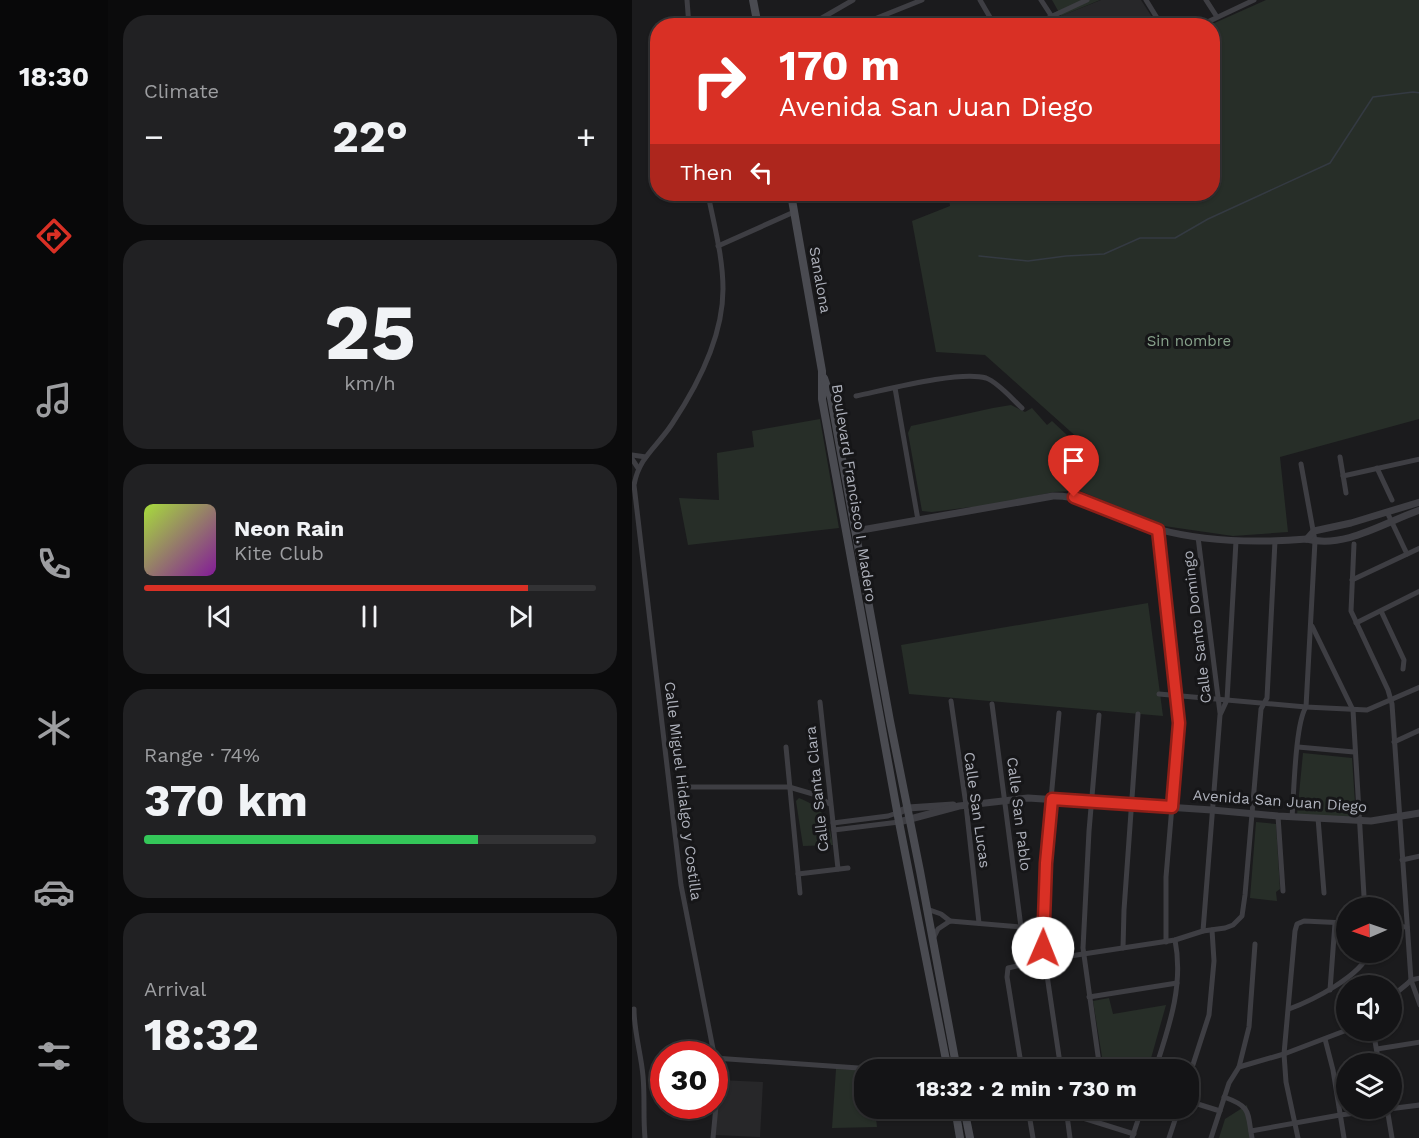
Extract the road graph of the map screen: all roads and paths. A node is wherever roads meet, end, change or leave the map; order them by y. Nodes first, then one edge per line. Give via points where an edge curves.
1 (688, 0) edge
2 (753, 0) edge
3 (853, 0) edge
4 (922, 0) edge
5 (980, 0) edge
6 (1041, 0) edge
7 (1087, 0) edge
8 (1146, 0) edge
9 (1206, 0) edge
10 (1254, 0) edge
11 (1052, 16) junction
12 (1217, 17) joint
13 (689, 18) edge
14 (756, 18) edge
15 (822, 18) edge
16 (877, 18) edge
17 (990, 18) edge
18 (1048, 18) edge
19 (1157, 18) edge
20 (709, 201) edge
21 (792, 201) edge
22 (794, 212) junction
23 (718, 246) junction
24 (822, 371) joint
25 (896, 388) junction
26 (856, 396) dead end
27 (1022, 408) dead end
28 (837, 455) junction
29 (632, 457) edge
30 (646, 457) junction
31 (1340, 457) dead end
32 (1417, 459) edge
33 (1301, 464) dead end
34 (1420, 467) edge
35 (638, 468) junction
36 (1377, 468) junction
37 (1343, 476) junction
38 (1346, 493) dead end
39 (1391, 500) dead end
40 (1420, 502) edge
41 (1420, 510) edge
42 (1387, 512) junction
43 (918, 520) junction
44 (1391, 521) junction
45 (1158, 530) junction
46 (856, 531) junction
47 (1314, 531) junction
48 (1198, 537) junction
49 (1311, 540) junction
50 (1236, 541) junction
51 (1275, 541) junction
52 (1354, 544) dead end
53 (1420, 548) edge
54 (1407, 554) junction
55 (1352, 580) junction
56 (1417, 592) edge
57 (1420, 602) edge
58 (1380, 611) junction
59 (1356, 623) junction
60 (1311, 624) junction
61 (1403, 669) dead end
62 (1420, 687) edge
63 (1159, 694) dead end
64 (1177, 695) junction
65 (1217, 699) junction
66 (1227, 700) junction
67 (1391, 700) junction
68 (951, 701) dead end
69 (820, 702) dead end
70 (992, 704) dead end
71 (1264, 704) junction
72 (1306, 707) junction
73 (1353, 710) junction
74 (1059, 713) dead end
75 (1138, 714) dead end
76 (1099, 715) dead end
77 (1220, 715) junction
78 (1420, 730) edge
79 (1394, 742) junction
80 (786, 747) dead end
81 (1298, 747) junction
82 (1354, 752) junction
83 (789, 786) junction
84 (684, 787) dead end
85 (1005, 799) junction
86 (1052, 799) junction
87 (1091, 801) junction
88 (830, 804) junction
89 (1132, 804) junction
90 (962, 805) junction
91 (1172, 807) junction
92 (908, 808) junction
93 (1212, 810) junction
94 (1420, 813) edge
95 (1252, 814) junction
96 (1278, 816) junction
97 (898, 817) junction
98 (1292, 817) junction
99 (910, 818) junction
100 (1318, 818) junction
101 (1399, 818) junction
102 (1359, 820) junction
103 (833, 823) junction
104 (834, 830) junction
105 (1420, 856) edge
106 (1402, 860) junction
107 (848, 868) dead end
108 (838, 869) junction
109 (798, 874) junction
110 (1283, 891) dead end
111 (800, 893) dead end
112 (1324, 893) dead end
113 (1364, 896) dead end
114 (927, 909) junction
115 (950, 921) junction
116 (979, 923) junction
117 (1335, 923) joint
118 (1021, 927) junction
119 (1402, 927) edge
120 (1407, 927) junction
121 (1043, 929) junction
122 (1212, 930) junction
123 (1203, 931) junction
124 (933, 939) junction
125 (1175, 940) junction
126 (1166, 942) junction
127 (1255, 944) dead end
128 (1123, 948) junction
129 (1083, 954) junction
130 (1044, 960) junction
131 (1363, 963) edge
132 (1420, 978) edge
133 (1411, 980) junction
134 (1177, 983) junction
135 (1402, 989) edge
136 (1331, 990) junction
137 (1089, 997) junction
138 (1420, 1005) edge
139 (634, 1009) dead end
140 (1289, 1009) junction
141 (1336, 1034) edge
142 (1325, 1039) junction
143 (711, 1041) edge
144 (1375, 1041) edge
145 (1420, 1042) edge
146 (1377, 1049) junction
147 (1378, 1053) edge
148 (1284, 1054) junction
149 (728, 1059) edge
150 (946, 1059) edge
151 (955, 1059) edge
152 (1020, 1059) edge
153 (1059, 1059) edge
154 (1098, 1059) edge
155 (1159, 1059) edge
156 (1195, 1059) edge
157 (1239, 1067) junction
158 (854, 1068) edge
159 (1336, 1089) edge
160 (1224, 1097) junction
161 (1199, 1104) edge
162 (1420, 1105) edge
163 (1402, 1107) edge
164 (1220, 1111) junction
165 (1336, 1116) edge
166 (715, 1119) edge
167 (957, 1119) edge
168 (966, 1119) edge
169 (1030, 1119) edge
170 (1068, 1119) edge
171 (1088, 1119) edge
172 (1138, 1119) edge
173 (1175, 1119) edge
174 (1341, 1119) edge
175 (1389, 1119) edge
176 (1295, 1124) junction
177 (1251, 1131) junction
178 (1133, 1136) edge
179 (645, 1138) edge
180 (713, 1138) edge
181 (960, 1138) edge
182 (970, 1138) edge
183 (1033, 1138) edge
184 (1070, 1138) edge
185 (1169, 1138) edge
186 (1211, 1138) edge
187 (1252, 1138) edge
188 (1298, 1138) edge
189 (1344, 1138) edge
190 (1392, 1138) edge

1 - 13 street
2 - 14 main road
3 - 15 street
4 - 16 street
5 - 17 street
6 - 11 street
7 - 11 street
8 - 19 street
9 - 12 street
10 - 12 street
11 - 18 street
20 - 23 street
21 - 22 main road, Sanalona
22 - 23 street
22 - 24 main road, Sanalona
23 - 30 street via 723,288 716,334 683,406
24 - 28 main road, Boulevard Francisco I. Madero via 822,399
25 - 26 street
25 - 27 street via 970,376 987,378
25 - 43 street
28 - 46 main road, Boulevard Francisco I. Madero
28 - 97 main road, Boulevard Francisco I. Madero
29 - 30 street
29 - 35 street
30 - 35 street
31 - 37 street
32 - 34 street
32 - 36 street
33 - 47 street
35 - 143 street, Calle Miguel Hidalgo y Costilla via 634,485 681,885
36 - 37 street
36 - 39 street
37 - 38 street
40 - 42 street
41 - 44 street
42 - 44 street
42 - 47 street
43 - 45 street via 1064,496
43 - 46 street
44 - 49 street via 1347,538
44 - 54 street
45 - 48 street
45 - 64 street
46 - 92 main road, Boulevard Francisco I. Madero
47 - 49 street
48 - 50 street
48 - 65 street, Calle Santo Domingo
49 - 51 street
49 - 60 street
50 - 51 street
50 - 66 street, Calle Santo Domingo
51 - 71 street
52 - 55 street
53 - 54 street
54 - 55 street
55 - 59 street via 1350,607
56 - 57 street
56 - 58 street
58 - 59 street
58 - 61 street via 1404,660
59 - 67 street
60 - 72 street
60 - 73 street
62 - 67 street
63 - 64 street
64 - 65 street
64 - 91 street via 1179,723
65 - 66 street
65 - 77 street, Calle Santo Domingo
66 - 71 street
66 - 77 street, Calle Santo Domingo
67 - 73 street via 1371,709
67 - 79 street
68 - 90 street, Calle San Lucas
69 - 88 street, Calle Santa Clara
70 - 85 street, Calle San Pablo
71 - 72 street
71 - 95 street
72 - 73 street
72 - 81 street
73 - 82 street
74 - 86 street
75 - 89 street
76 - 87 street
77 - 93 street, Calle Santo Domingo
78 - 79 street
79 - 101 street
80 - 83 street
81 - 82 street
81 - 98 street
82 - 102 street
83 - 84 street
83 - 88 street
83 - 109 street
85 - 86 street, Avenida San Juan Diego
85 - 90 street, Avenida San Juan Diego
85 - 118 street, Calle San Pablo
86 - 87 street, Avenida San Juan Diego
86 - 121 street
87 - 89 street, Avenida San Juan Diego
87 - 129 street
88 - 103 street, Calle Santa Clara
89 - 91 street, Avenida San Juan Diego
89 - 128 street
90 - 92 street, Avenida San Juan Diego
90 - 99 street, Avenida San Juan Diego
90 - 116 street, Calle San Lucas
91 - 93 street, Avenida San Juan Diego
91 - 126 street
92 - 97 street, Avenida San Juan Diego
92 - 99 main road, Boulevard Francisco I. Madero
93 - 95 street, Avenida San Juan Diego
93 - 123 street, Calle Santo Domingo
94 - 101 street, Avenida San Juan Diego
95 - 96 street, Avenida San Juan Diego
95 - 122 street via 1242,916 1233,925
96 - 98 street, Avenida San Juan Diego
96 - 110 street
97 - 99 street, Avenida San Juan Diego
97 - 103 street
97 - 104 street
97 - 150 main road, Boulevard Francisco I. Madero
98 - 100 street, Avenida San Juan Diego
99 - 114 main road, Boulevard Francisco I. Madero
100 - 102 street, Avenida San Juan Diego
100 - 112 street
101 - 102 street, Avenida San Juan Diego
101 - 106 street
102 - 113 street
103 - 104 street, Calle Santa Clara
104 - 108 street, Calle Santa Clara
105 - 106 street
106 - 120 street
107 - 108 street
108 - 109 street, Calle Santa Clara
109 - 111 street
114 - 115 street
114 - 124 main road, Boulevard Francisco I. Madero
115 - 116 street
115 - 124 street via 938,929
116 - 118 street
117 - 136 street
117 - 140 street via 1304,921 1296,926
118 - 121 street
119 - 120 street
120 - 133 street
121 - 130 street
122 - 123 street
122 - 156 street via 1214,961 1209,1015
123 - 125 street
124 - 151 main road, Boulevard Francisco I. Madero
125 - 126 street
125 - 134 street
126 - 128 street
127 - 157 street via 1249,1028
128 - 129 street
129 - 130 street
129 - 137 street
130 - 152 street via 1008,968
130 - 153 street
131 - 136 street
132 - 133 street
133 - 135 street
133 - 138 street
134 - 137 street
134 - 155 street via 1171,1022
136 - 140 street
137 - 154 street
139 - 179 street via 644,1079
140 - 148 street
141 - 142 street
142 - 148 street
142 - 159 street
144 - 146 street
145 - 146 street
146 - 147 street
148 - 157 street
148 - 176 street
149 - 158 street
157 - 160 street
160 - 164 street
160 - 177 street via 1243,1104
161 - 164 street
162 - 163 street
164 - 186 street
165 - 176 street
166 - 180 street, Calle Miguel Hidalgo y Costilla
167 - 181 main road
168 - 182 main road
169 - 183 street
170 - 184 street
171 - 178 street
172 - 178 street
173 - 185 street
174 - 189 street
175 - 190 street
176 - 177 street
176 - 188 street
177 - 187 street

